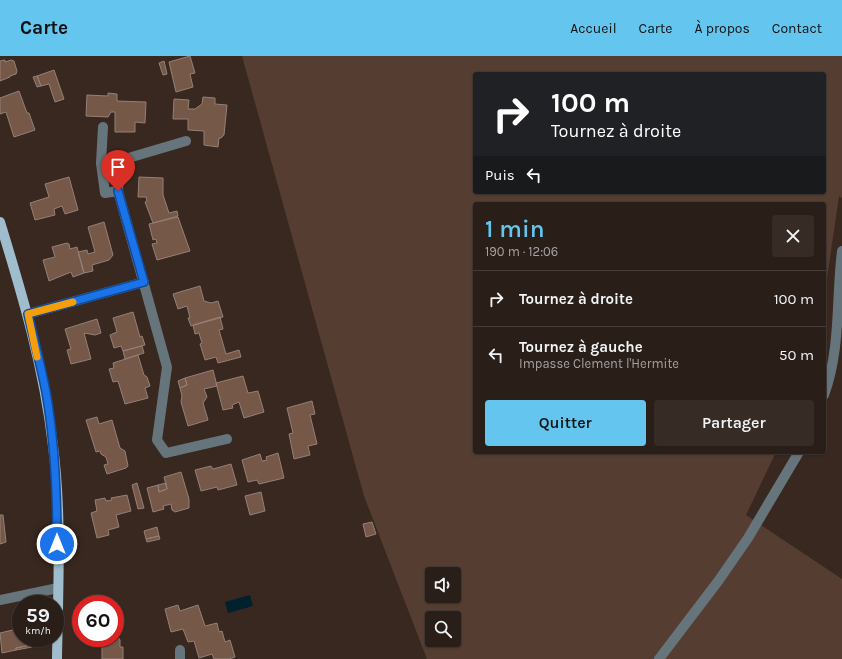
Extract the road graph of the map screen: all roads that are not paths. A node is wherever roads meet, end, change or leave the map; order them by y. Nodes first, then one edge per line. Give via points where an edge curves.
1 (103, 128) dead end
2 (186, 141) dead end
3 (118, 191) junction
4 (0, 222) edge
5 (842, 251) edge
6 (144, 282) junction
7 (28, 314) junction
8 (826, 390) edge
9 (227, 439) dead end
10 (798, 454) edge
11 (58, 588) junction
12 (0, 600) edge
13 (57, 659) edge
14 (659, 659) edge

1 - 3 street via 101,163 105,193
2 - 3 street via 125,159 119,171
3 - 6 street
4 - 7 main road
5 - 8 street via 837,335
6 - 7 street
6 - 9 street via 167,367 157,440 166,453
7 - 11 main road via 46,392 53,448 57,501
10 - 14 street via 748,538
11 - 12 street
11 - 13 main road

